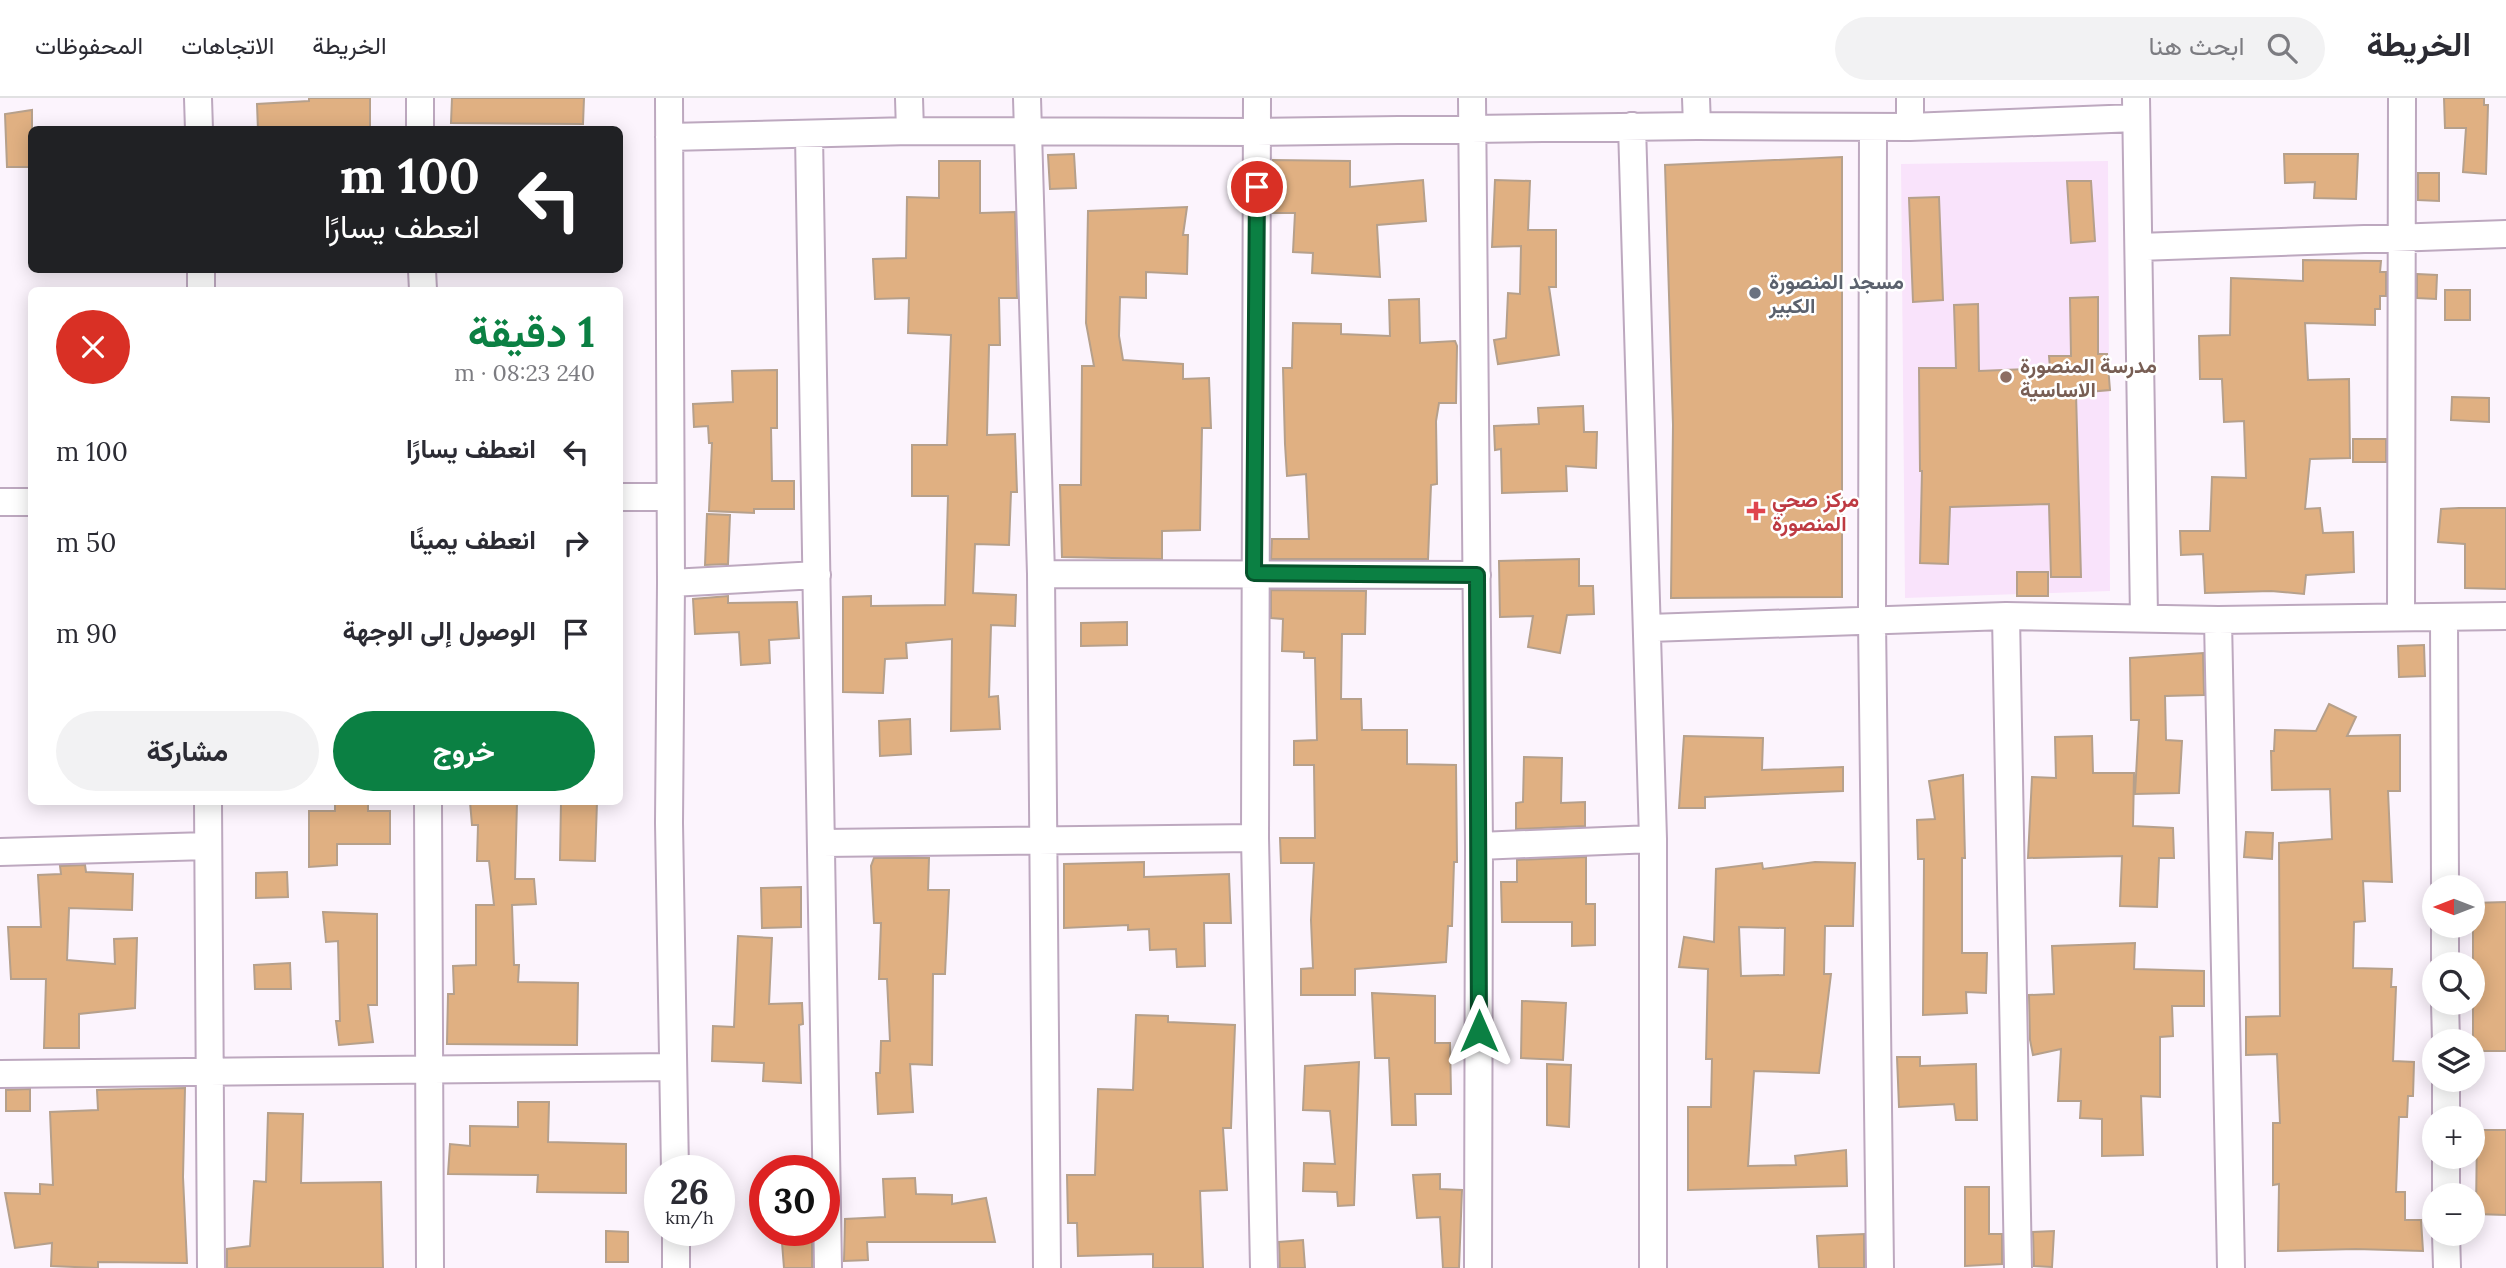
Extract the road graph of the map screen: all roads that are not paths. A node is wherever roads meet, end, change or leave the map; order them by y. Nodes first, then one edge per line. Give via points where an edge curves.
1 (198, 98) edge
2 (420, 98) edge
3 (669, 98) edge
4 (909, 98) edge
5 (1027, 98) edge
6 (1257, 98) edge
7 (1472, 98) edge
8 (1696, 98) edge
9 (1910, 98) edge
10 (2402, 98) edge
11 (2136, 108) edge
12 (199, 126) edge
13 (420, 126) edge
14 (1632, 126) junction
15 (1697, 126) junction
16 (1873, 127) junction
17 (1910, 127) junction
18 (1473, 130) junction
19 (910, 131) junction
20 (1028, 131) junction
21 (1257, 132) junction
22 (809, 135) junction
23 (669, 137) junction
24 (2506, 234) edge
25 (2401, 240) junction
26 (2139, 247) junction
27 (623, 497) edge
28 (670, 497) junction
29 (0, 502) edge
30 (28, 502) edge
31 (1254, 573) junction
32 (1041, 574) junction
33 (817, 575) junction
34 (1477, 575) junction
35 (671, 583) junction
36 (2006, 616) junction
37 (2506, 616) edge
38 (2144, 617) junction
39 (2401, 617) junction
40 (2444, 617) junction
41 (2218, 620) junction
42 (1872, 621) junction
43 (1649, 628) junction
44 (208, 805) edge
45 (428, 805) edge
46 (1255, 838) junction
47 (1653, 839) junction
48 (1042, 842) junction
49 (823, 843) junction
50 (208, 846) junction
51 (1479, 846) junction
52 (0, 852) edge
53 (2445, 875) edge
54 (673, 1067) junction
55 (430, 1071) junction
56 (211, 1073) junction
57 (0, 1074) edge
58 (675, 1155) edge
59 (676, 1246) edge
60 (2446, 1246) edge
61 (211, 1268) edge
62 (430, 1268) edge
63 (676, 1268) edge
64 (828, 1268) edge
65 (1047, 1268) edge
66 (1264, 1268) edge
67 (1478, 1268) edge
68 (1653, 1268) edge
69 (1880, 1268) edge
70 (2018, 1268) edge
71 (2231, 1268) edge
72 (2447, 1268) edge

1 - 12 street
2 - 13 street
3 - 23 street
4 - 19 street
5 - 20 street
6 - 21 street
7 - 18 street
8 - 15 street
9 - 17 street
10 - 25 street
11 - 17 street
11 - 26 street
14 - 15 street
14 - 18 street
14 - 43 street
15 - 16 street
16 - 17 street
16 - 42 street
18 - 21 street
18 - 34 street
19 - 20 street
19 - 22 street
20 - 21 street
20 - 32 street
21 - 31 street
22 - 23 street
22 - 33 street
23 - 28 street
24 - 25 street
25 - 26 street
25 - 39 street
26 - 38 street
27 - 28 street
28 - 35 street
29 - 30 street
31 - 32 street
31 - 34 street
31 - 46 street
32 - 48 street
33 - 35 street
33 - 49 street
34 - 51 street
35 - 54 street
36 - 38 street
36 - 42 street
36 - 70 street
37 - 40 street
38 - 41 street
39 - 40 street
39 - 41 street
40 - 53 street
41 - 71 street
42 - 43 street
42 - 69 street
43 - 47 street
44 - 50 street
45 - 55 street
46 - 48 street
46 - 66 street
47 - 51 street
47 - 68 street
48 - 49 street
48 - 65 street
49 - 64 street
50 - 52 street
50 - 56 street
51 - 67 street
54 - 55 street
54 - 58 street
55 - 56 street
55 - 62 street
56 - 57 street
56 - 61 street
59 - 63 street
60 - 72 street

